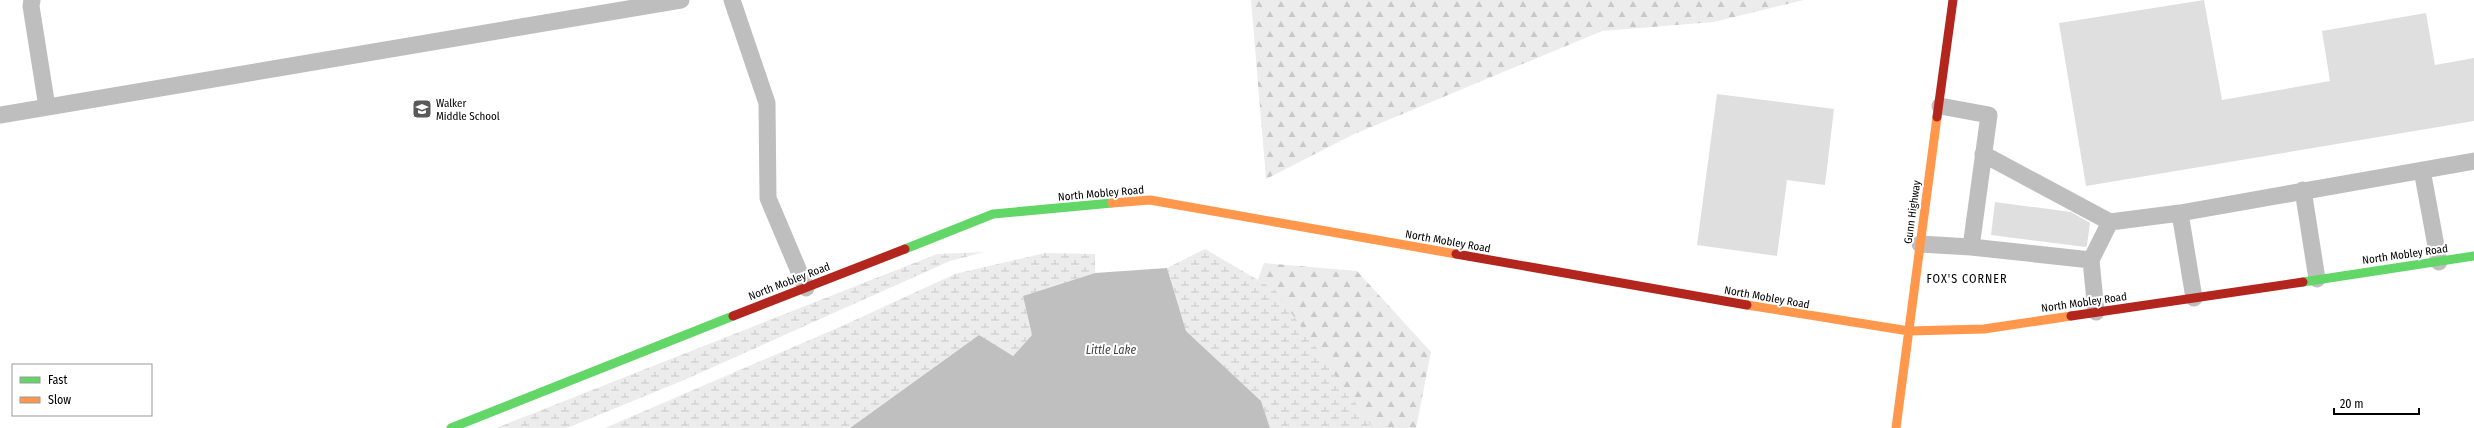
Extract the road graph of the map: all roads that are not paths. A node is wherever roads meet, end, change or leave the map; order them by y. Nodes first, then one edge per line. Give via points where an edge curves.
1 (32, 0) edge
2 (681, 0) edge
3 (732, 0) edge
4 (1953, 0) edge
5 (1940, 106) junction
6 (47, 107) junction
7 (0, 115) edge
8 (1983, 154) junction
9 (2474, 161) edge
10 (2422, 170) junction
11 (2303, 190) junction
12 (2180, 213) junction
13 (2110, 222) junction
14 (1920, 244) junction
15 (1971, 247) junction
16 (2474, 256) edge
17 (2092, 260) junction
18 (2439, 262) junction
19 (2318, 279) junction
20 (806, 288) junction
21 (2194, 298) junction
22 (2096, 312) junction
23 (1909, 331) junction
24 (451, 428) edge
25 (1896, 428) edge

1 - 6 lane
2 - 6 lane
3 - 20 lane via 767,103 768,198
4 - 5 street, Gunn Highway
5 - 8 lane via 1989,115
5 - 14 street, Gunn Highway
6 - 7 lane
8 - 13 lane
8 - 15 lane
9 - 10 lane
10 - 11 lane
10 - 18 lane
11 - 12 lane
11 - 19 lane
12 - 13 lane
12 - 21 lane
13 - 17 lane
14 - 15 lane
14 - 23 street, Gunn Highway
15 - 17 lane
16 - 18 street, North Mobley Road
17 - 22 lane
18 - 19 street, North Mobley Road
19 - 21 street, North Mobley Road
20 - 23 street, North Mobley Road via 993,214 1150,200 1834,321
20 - 24 street, North Mobley Road
21 - 22 street, North Mobley Road
22 - 23 street, North Mobley Road via 1984,329
23 - 25 street, Gunn Highway

